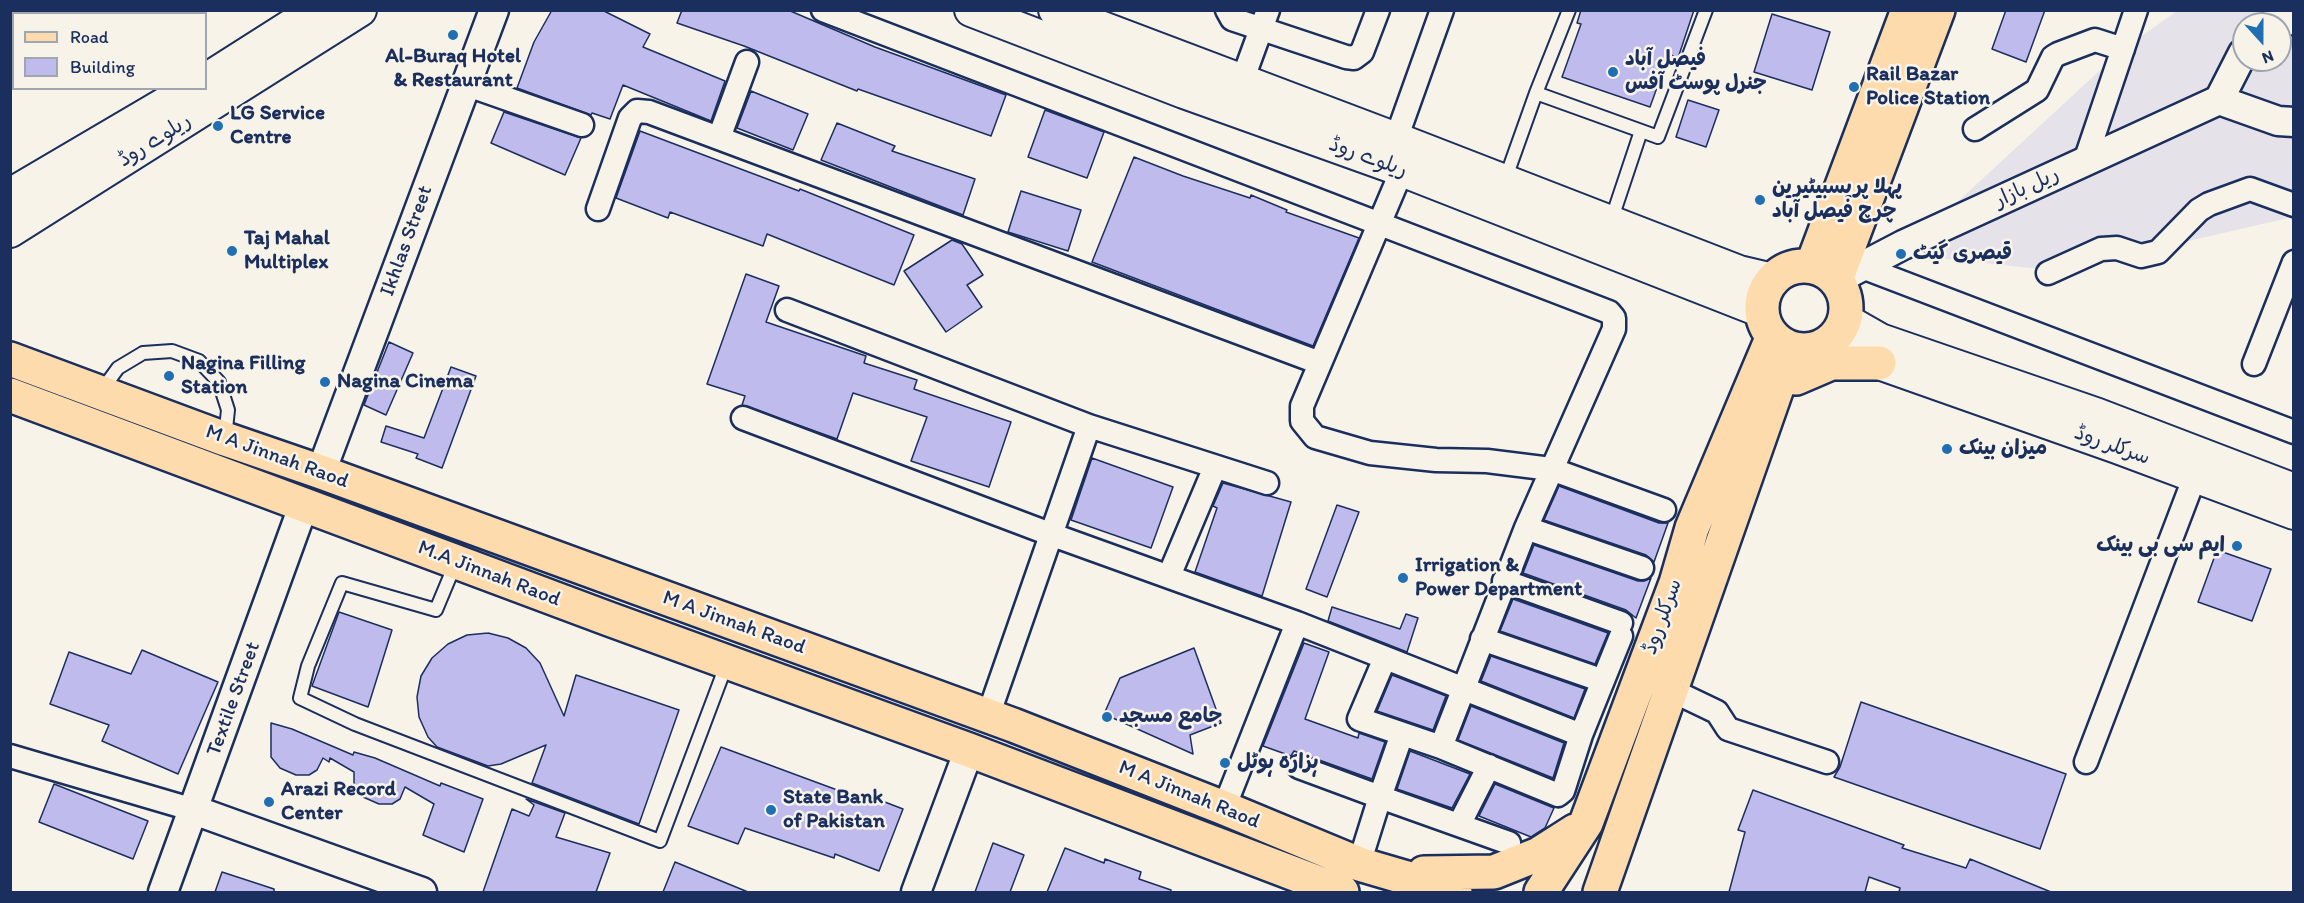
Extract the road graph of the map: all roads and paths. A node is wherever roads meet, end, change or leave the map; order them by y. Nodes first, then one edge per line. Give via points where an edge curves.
1 (316, 10) edge
2 (360, 10) edge
3 (494, 10) edge
4 (823, 10) edge
5 (972, 10) edge
6 (1055, 10) edge
7 (1227, 10) edge
8 (1378, 10) edge
9 (1442, 10) edge
10 (1569, 10) edge
11 (1706, 10) edge
12 (1908, 10) edge
13 (1938, 10) edge
14 (2136, 10) edge
15 (1265, 20) edge
16 (2123, 49) junction
17 (747, 62) dead end
18 (2233, 72) edge
19 (2240, 72) edge
20 (207, 79) edge
21 (1242, 81) junction
22 (465, 84) junction
23 (189, 90) edge
24 (1536, 93) junction
25 (2219, 100) junction
26 (2263, 114) junction
27 (2294, 122) edge
28 (582, 125) dead end
29 (1975, 129) dead end
30 (1641, 131) junction
31 (719, 138) junction
32 (1396, 139) junction
33 (2085, 161) junction
34 (1402, 170) junction
35 (1505, 181) junction
36 (10, 195) edge
37 (2294, 205) edge
38 (598, 209) dead end
39 (1379, 222) junction
40 (1611, 222) junction
41 (10, 231) edge
42 (2294, 262) edge
43 (1837, 271) junction
44 (2048, 273) dead end
45 (1773, 280) junction
46 (787, 310) dead end
47 (1837, 331) junction
48 (1775, 332) junction
49 (10, 359) edge
50 (1320, 363) junction
51 (1879, 363) junction
52 (2254, 364) dead end
53 (101, 392) junction
54 (11, 395) edge
55 (1772, 400) junction
56 (742, 418) dead end
57 (1089, 426) junction
58 (2294, 432) edge
59 (225, 439) junction
60 (1215, 467) junction
61 (1551, 469) junction
62 (321, 472) junction
63 (2195, 476) junction
64 (1267, 483) dead end
65 (2294, 490) edge
66 (304, 504) junction
67 (1664, 510) dead end
68 (2294, 513) edge
69 (1526, 528) junction
70 (1050, 534) junction
71 (456, 561) junction
72 (1642, 568) dead end
73 (1169, 576) junction
74 (1504, 582) junction
75 (1297, 623) junction
76 (1482, 639) junction
77 (1385, 658) junction
78 (727, 662) junction
79 (1592, 678) dead end
80 (1462, 688) junction
81 (1671, 690) junction
82 (988, 716) junction
83 (1402, 734) junction
84 (1581, 735) junction
85 (1441, 747) junction
86 (969, 750) junction
87 (10, 756) edge
88 (1827, 762) dead end
89 (2086, 762) dead end
90 (1489, 766) junction
91 (1299, 767) dead end
92 (1380, 798) junction
93 (1224, 808) junction
94 (194, 810) junction
95 (1586, 823) junction
96 (1459, 825) junction
97 (1509, 843) dead end
98 (1377, 876) edge
99 (1606, 878) edge
100 (164, 892) edge
101 (422, 892) edge
102 (916, 892) edge
103 (1342, 892) edge
104 (1455, 892) edge
105 (1541, 892) edge
106 (1622, 892) edge

1 - 20 main road
2 - 41 main road, ریلوے روڈ
3 - 22 street, Ikhlas Street
4 - 39 street
5 - 34 main road, ریلوے روڈ
6 - 21 main road, ریلوے روڈ
7 - 15 street via 1232,19
8 - 15 street via 1362,52 1354,58
9 - 32 street
10 - 24 lane
11 - 30 lane via 1658,137
12 - 43 main road
13 - 43 main road
14 - 16 street
15 - 21 street
16 - 29 street via 2095,40 2058,54 2037,90
16 - 33 street
17 - 31 street
18 - 25 street
19 - 26 street via 2250,102
21 - 32 main road, ریلوے روڈ
22 - 28 street
22 - 62 street, Ikhlas Street
23 - 36 main road, ریلوے روڈ
24 - 30 lane
24 - 35 lane
25 - 26 street
25 - 33 street, ریل بازار
26 - 27 street via 2278,121
30 - 40 lane
31 - 38 street via 637,111 630,118
31 - 50 street
32 - 35 main road, ریلوے روڈ
33 - 43 street, ریل بازار
34 - 39 street
34 - 48 main road, ریلوے روڈ
35 - 40 main road, ریلوے روڈ
37 - 44 street via 2250,189 2199,210 2158,252 2141,256 2109,247
39 - 50 street
39 - 61 street via 1609,312 1614,318 1614,329
40 - 45 main road, ریلوے روڈ via 1738,272
42 - 52 street
43 - 45 main road via 1798,266
43 - 47 main road via 1845,299
43 - 58 street
45 - 48 main road via 1764,294
46 - 57 street
47 - 48 main road via 1811,349
47 - 51 main road, سرکلر روڈ
47 - 65 main road, سرکلر روڈ via 1880,340 2098,414
48 - 55 main road, سرکلر روڈ
48 - 95 main road, سرکلر روڈ via 1692,528 1676,583
49 - 53 main road, M A Jinnah Raod
50 - 61 street via 1302,406 1302,421 1315,437 1370,453
51 - 55 main road via 1831,363 1797,378
51 - 63 main road, سرکلر روڈ
53 - 59 main road, M A Jinnah Raod
53 - 59 lane via 118,368 143,353 172,351 199,361 219,382 228,410
54 - 66 main road, M.A Jinnah Raod
55 - 81 main road, سرکلر روڈ
56 - 70 street
57 - 60 street
57 - 70 street
59 - 62 main road, M A Jinnah Raod
60 - 64 street
60 - 73 street
61 - 67 street
61 - 69 street
62 - 82 main road, M A Jinnah Raod
63 - 68 main road, سرکلر روڈ
63 - 89 street
66 - 71 main road, M.A Jinnah Raod
66 - 94 street, Textile Street
69 - 72 street
69 - 74 street
70 - 73 street
70 - 82 street
71 - 78 main road, M.A Jinnah Raod
71 - 78 lane via 436,610 342,583 308,666 300,698 355,724 660,841
73 - 75 street
74 - 76 street
74 - 84 street via 1621,630
75 - 77 street
75 - 93 street
76 - 79 street
76 - 80 street
77 - 80 street
77 - 83 street via 1359,719
78 - 86 main road, M.A Jinnah Raod
80 - 84 street
80 - 85 street
81 - 88 street via 1717,712 1728,729
81 - 99 main road, سرکلر روڈ
82 - 93 main road, M A Jinnah Raod
83 - 85 street
83 - 92 street
84 - 90 street via 1563,791 1558,795
85 - 90 street
86 - 102 street
86 - 103 main road, M A Jinnah Raod
87 - 94 street
90 - 96 street
91 - 92 street
92 - 96 street
92 - 98 street
93 - 98 main road, M A Jinnah Raod
94 - 100 street, Textile Street
94 - 101 street
95 - 98 main road via 1539,854 1494,873
95 - 105 main road, سرکلر روڈ
96 - 97 street
98 - 104 main road, M A Jinnah Raod
99 - 106 main road

